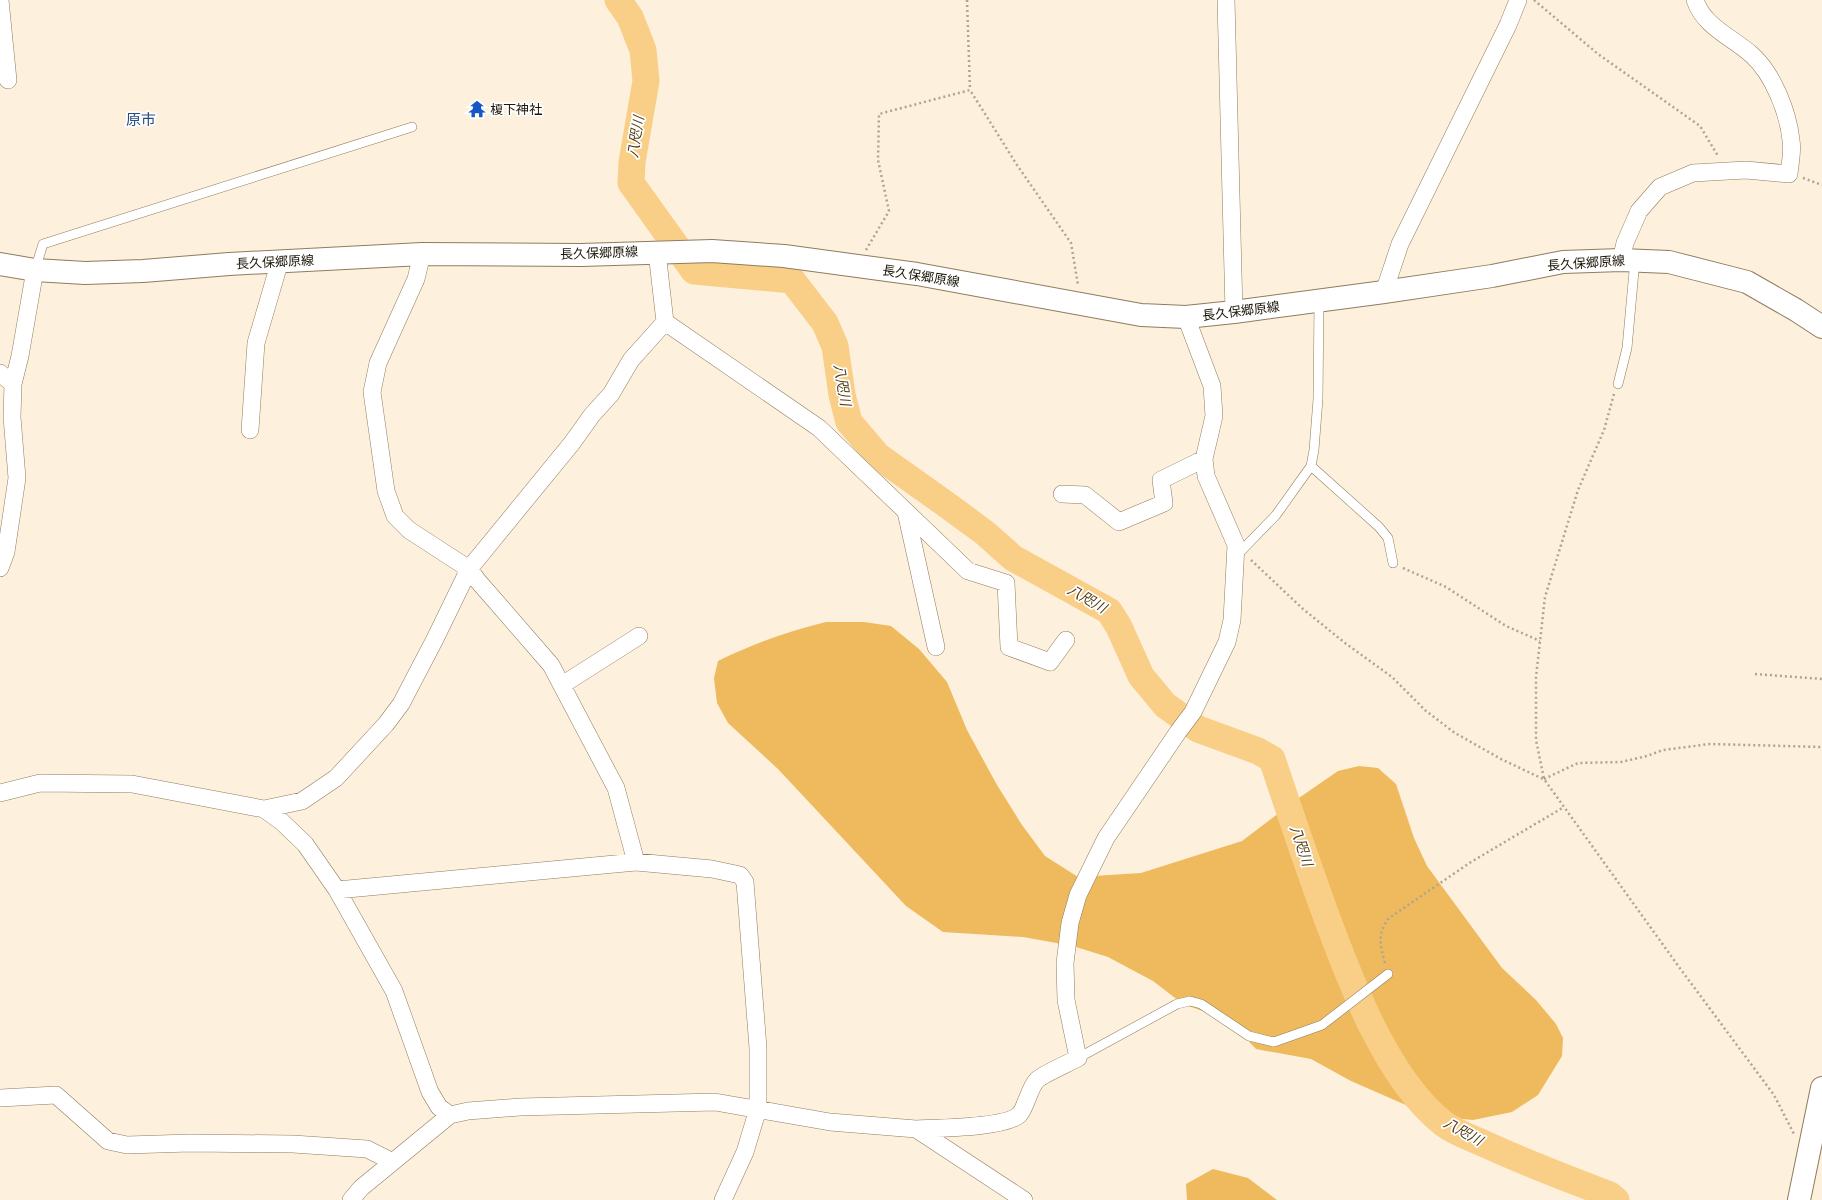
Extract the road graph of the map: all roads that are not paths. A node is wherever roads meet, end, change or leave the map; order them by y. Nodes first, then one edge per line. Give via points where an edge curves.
1 (0, 0) edge
2 (1226, 0) edge
3 (1518, 0) edge
4 (1695, 0) edge
5 (8, 80) dead end
6 (412, 127) dead end
7 (657, 252) junction
8 (422, 254) junction
9 (1628, 260) junction
10 (280, 261) junction
11 (0, 264) edge
12 (34, 270) junction
13 (1384, 292) junction
14 (1319, 301) junction
15 (1234, 312) junction
16 (1186, 317) junction
17 (665, 322) junction
18 (1822, 327) edge
19 (6, 378) edge
20 (1618, 384) road end
21 (250, 430) dead end
22 (1204, 459) junction
23 (1311, 466) junction
24 (1062, 494) dead end
25 (906, 512) junction
26 (1241, 550) road end
27 (1393, 563) road end
28 (0, 568) edge
29 (469, 569) junction
30 (639, 636) dead end
31 (1066, 640) dead end
32 (936, 647) dead end
33 (562, 685) junction
34 (0, 793) edge
35 (264, 809) junction
36 (636, 862) junction
37 (337, 890) junction
38 (1388, 974) road end
39 (1078, 1058) junction
40 (1822, 1088) edge
41 (0, 1098) edge
42 (758, 1109) junction
43 (450, 1115) junction
44 (916, 1129) junction
45 (1817, 1141) edge
46 (392, 1162) junction
47 (351, 1200) edge
48 (723, 1200) edge
49 (1024, 1200) edge
50 (1799, 1200) edge

1 - 5 street
2 - 15 street
3 - 13 street via 1400,244
4 - 9 street via 1712,26 1752,55 1768,73 1786,112 1792,141 1789,174 1746,170 1693,173 1660,187 1639,211 1625,243
6 - 12 lane via 43,244
7 - 8 main road, 長久保郷原線 via 581,255
7 - 16 main road, 長久保郷原線 via 712,251 784,256 917,274 1141,315
7 - 17 street
8 - 10 main road, 長久保郷原線
8 - 29 street via 416,279 378,363 372,392 386,491 395,516 409,530
9 - 13 main road, 長久保郷原線 via 1562,262 1492,276
9 - 18 main road, 長久保郷原線 via 1669,262 1747,282
9 - 20 lane via 1627,348
10 - 12 main road, 長久保郷原線 via 143,271 85,273
10 - 21 street via 256,343
11 - 12 main road, 長久保郷原線
12 - 19 street via 20,356
13 - 14 main road, 長久保郷原線
14 - 15 main road, 長久保郷原線
14 - 23 lane via 1318,399
15 - 16 main road, 長久保郷原線
16 - 22 street via 1212,386 1214,416
17 - 25 street via 819,428
17 - 29 street via 631,360 611,394
19 - 28 street via 17,478 6,552
22 - 24 street via 1161,480 1164,503 1119,522 1084,495
22 - 39 street via 1206,476 1236,545 1232,620 1227,642 1193,712 1106,838 1078,895 1070,923 1065,963 1066,1000
23 - 26 lane via 1276,515
23 - 27 lane via 1379,527 1388,538
25 - 31 street via 968,571 1006,583 1009,647 1050,662
25 - 32 street
29 - 33 street via 551,665
29 - 35 street via 413,682 386,724 336,778 302,801
30 - 33 street
33 - 36 street via 616,788
34 - 35 street via 40,783 132,784
35 - 37 street via 305,844
36 - 37 street
36 - 42 street via 712,869 740,875 745,882 758,1048
37 - 43 street via 394,991 430,1092 439,1107
38 - 39 lane via 1322,1025 1274,1042 1249,1036 1201,1004 1190,1001 1177,1004
39 - 44 street via 1037,1080 1020,1114 1011,1120 981,1125
40 - 45 main road
41 - 46 street via 56,1095 108,1141 127,1145 293,1144 367,1149
42 - 43 street via 707,1102 520,1107
42 - 44 street via 830,1122
42 - 48 street via 745,1152
43 - 46 street
44 - 49 street
45 - 50 main road
46 - 47 street via 361,1188

